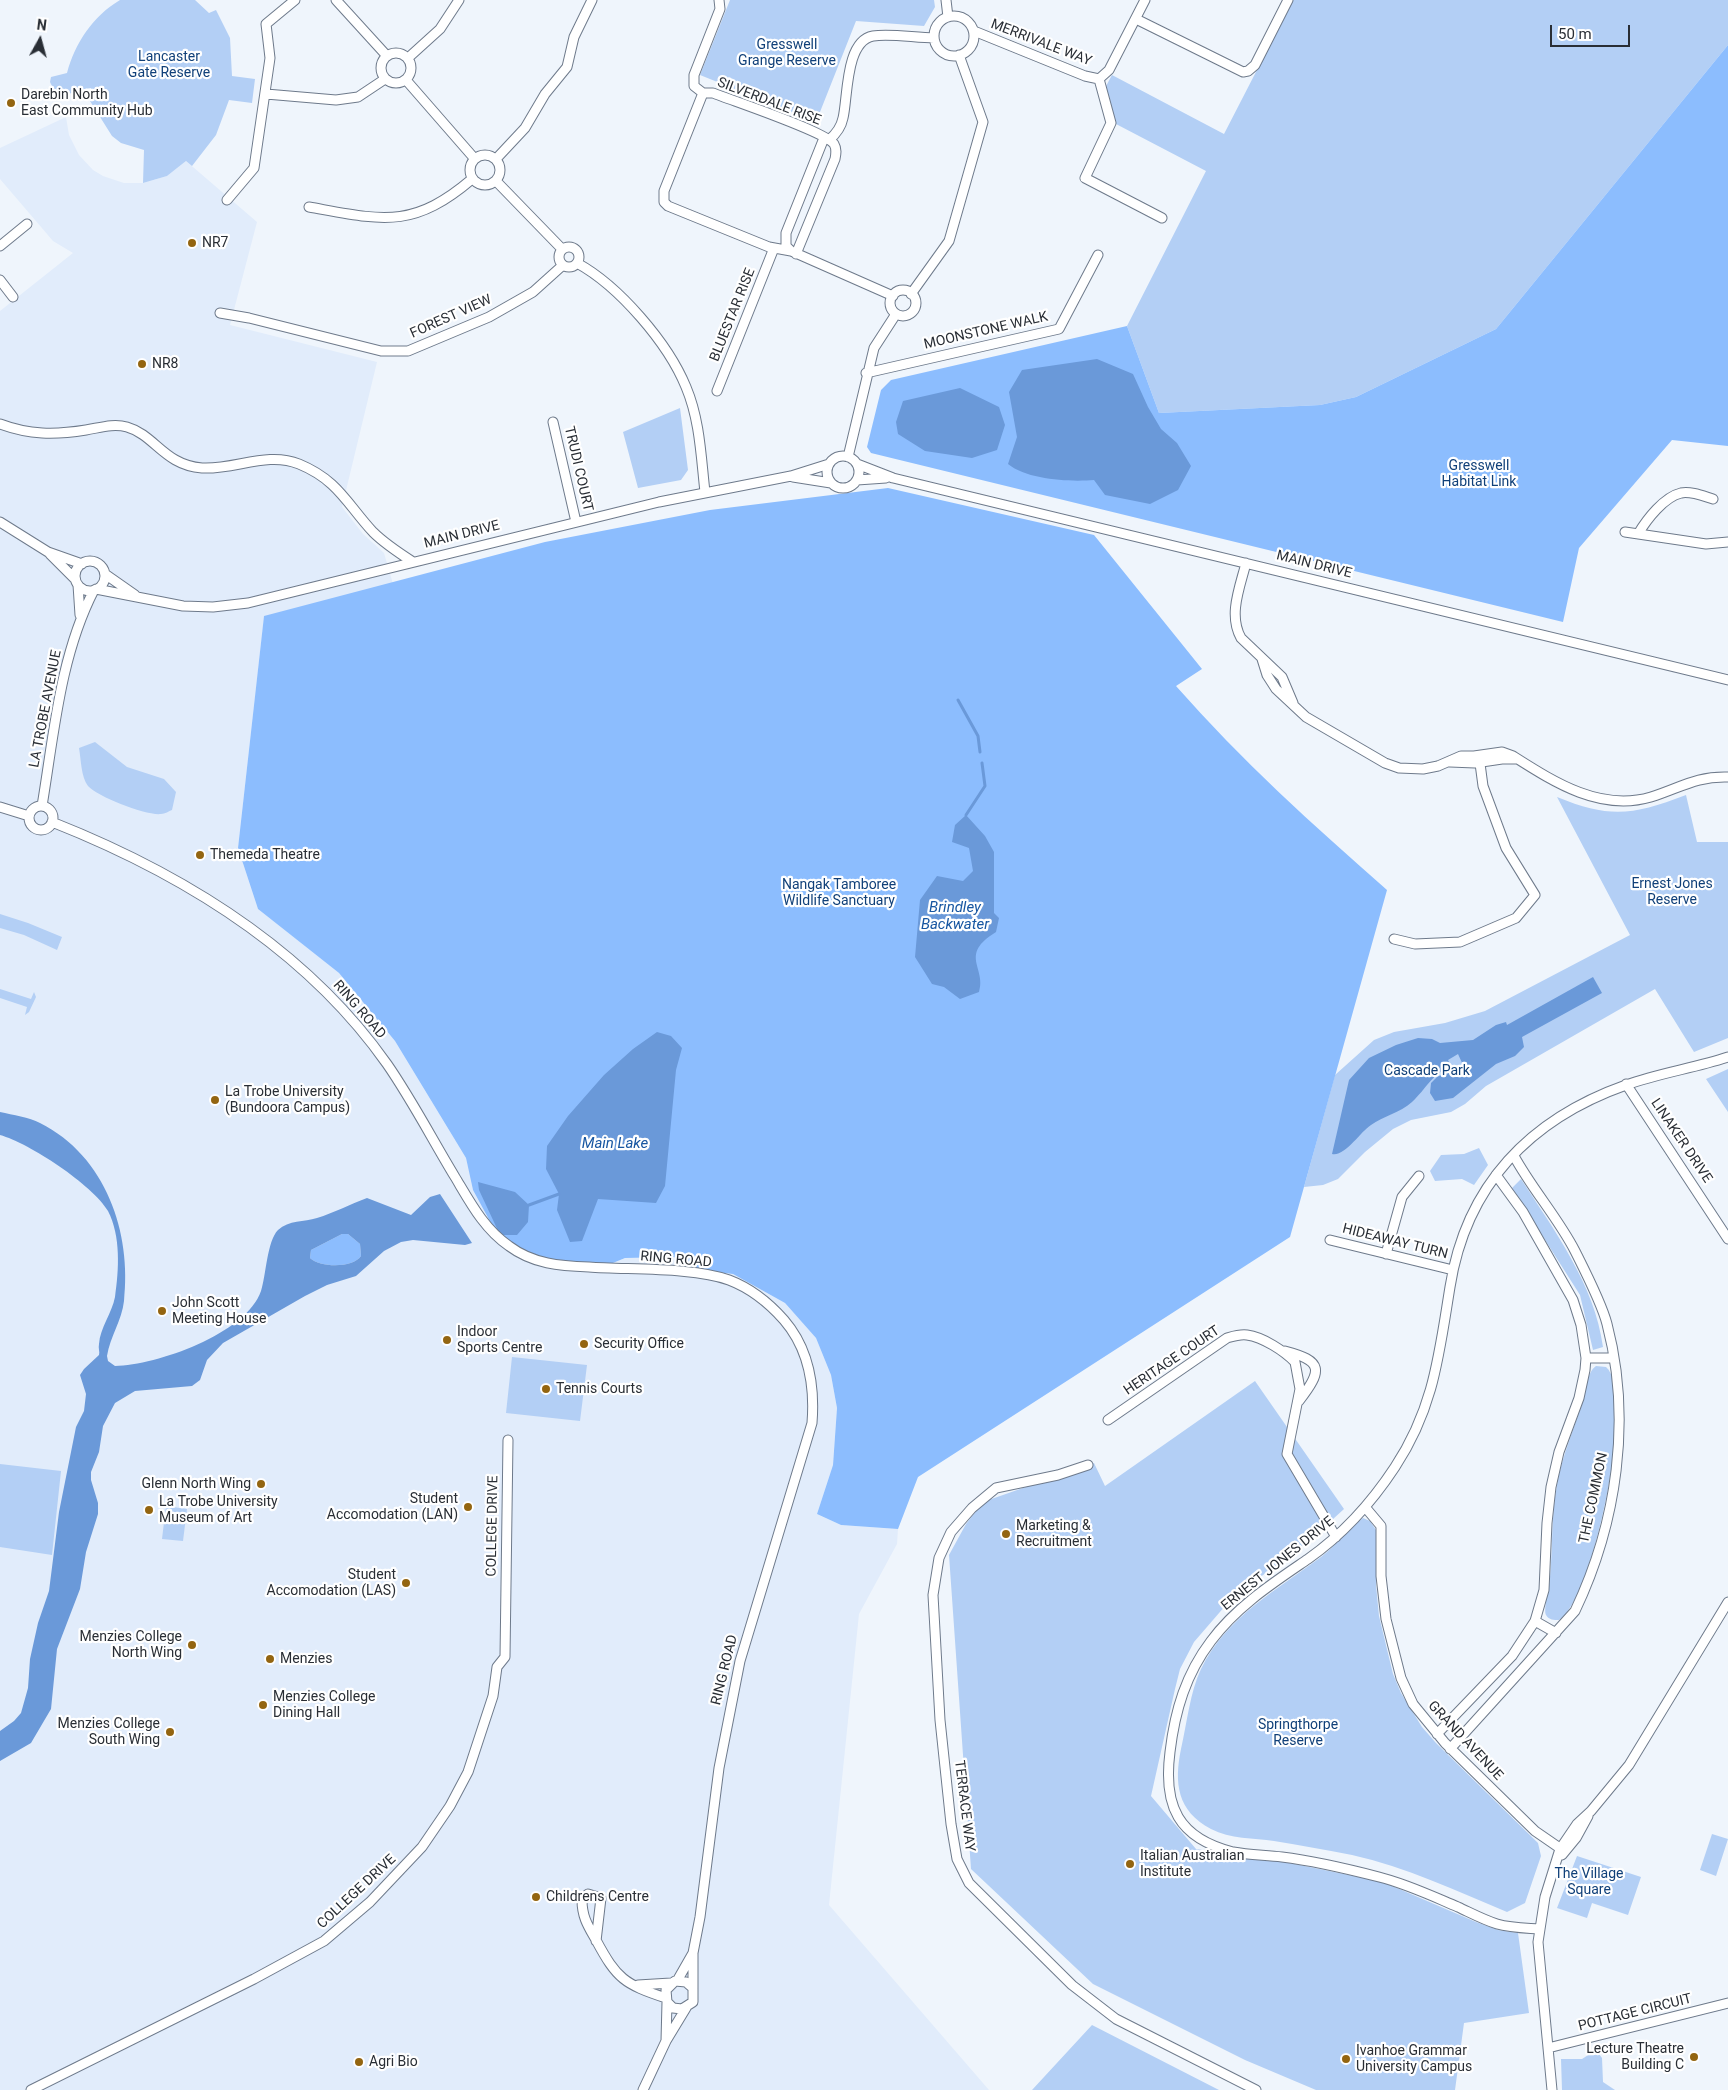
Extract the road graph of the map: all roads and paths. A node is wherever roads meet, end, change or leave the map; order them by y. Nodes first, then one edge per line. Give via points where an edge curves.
1 (295, 0) edge
2 (336, 0) edge
3 (458, 0) edge
4 (592, 0) edge
5 (719, 0) edge
6 (946, 0) edge
7 (1144, 0) edge
8 (1288, 0) edge
9 (948, 17) junction
10 (1136, 19) junction
11 (974, 31) junction
12 (934, 38) junction
13 (387, 56) junction
14 (959, 56) junction
15 (408, 58) junction
16 (385, 79) junction
17 (1099, 79) junction
18 (406, 80) junction
19 (703, 93) junction
20 (266, 94) junction
21 (827, 139) junction
22 (474, 158) junction
23 (496, 159) junction
24 (472, 180) junction
25 (496, 181) junction
26 (228, 200) dead end
27 (309, 207) dead end
28 (1162, 218) dead end
29 (27, 224) dead end
30 (0, 246) edge
31 (774, 248) junction
32 (562, 249) junction
33 (793, 253) junction
34 (1098, 255) dead end
35 (577, 263) junction
36 (563, 265) junction
37 (0, 280) edge
38 (912, 294) junction
39 (892, 296) junction
40 (14, 297) dead end
41 (220, 313) dead end
42 (896, 314) junction
43 (866, 373) junction
44 (717, 392) dead end
45 (553, 422) dead end
46 (0, 424) edge
47 (848, 457) junction
48 (829, 464) junction
49 (857, 464) junction
50 (791, 476) junction
51 (894, 478) junction
52 (857, 480) junction
53 (830, 483) junction
54 (705, 492) junction
55 (1713, 498) dead end
56 (0, 522) edge
57 (576, 522) junction
58 (1625, 532) dead end
59 (1638, 534) junction
60 (1728, 542) edge
61 (48, 552) junction
62 (413, 562) junction
63 (1246, 563) junction
64 (82, 564) junction
65 (105, 574) junction
66 (77, 582) junction
67 (95, 590) junction
68 (140, 598) junction
69 (80, 618) junction
70 (1728, 680) edge
71 (1480, 759) junction
72 (1728, 777) edge
73 (42, 806) junction
74 (0, 807) edge
75 (29, 816) junction
76 (52, 822) junction
77 (1394, 939) dead end
78 (1728, 1057) edge
79 (1626, 1084) junction
80 (1514, 1156) junction
81 (1496, 1175) junction
82 (1419, 1176) dead end
83 (1728, 1238) edge
84 (1330, 1240) dead end
85 (1386, 1254) junction
86 (1453, 1270) junction
87 (1280, 1350) junction
88 (1586, 1358) junction
89 (1614, 1358) junction
90 (1297, 1403) junction
91 (1108, 1420) dead end
92 (508, 1440) dead end
93 (1088, 1466) dead end
94 (1365, 1507) junction
95 (1336, 1536) junction
96 (1728, 1602) edge
97 (1535, 1621) junction
98 (1556, 1633) junction
99 (1437, 1734) junction
100 (1450, 1749) junction
101 (1563, 1850) junction
102 (1539, 1929) junction
103 (596, 1941) dead end
104 (694, 1953) junction
105 (674, 1982) junction
106 (636, 1986) junction
107 (693, 1988) junction
108 (667, 2000) junction
109 (1728, 2003) edge
110 (686, 2008) junction
111 (666, 2041) junction
112 (1548, 2048) junction
113 (31, 2090) edge
114 (643, 2090) edge
115 (1256, 2090) edge
116 (1552, 2090) edge

1 - 20 street via 266,24 270,58
2 - 13 street
3 - 15 street via 440,29
4 - 23 street via 574,37 567,67 545,94 525,128
5 - 19 street via 720,9 694,74 694,86
6 - 9 street
7 - 10 street
8 - 10 street via 1254,65 1243,72
9 - 11 street via 964,18
9 - 12 street via 938,24
10 - 17 street via 1109,70
11 - 14 street via 971,47
11 - 17 street, MERRIVALE WAY
12 - 14 street via 945,54
12 - 21 street via 872,36 862,42 846,84 843,118 838,131
13 - 15 street via 397,53
13 - 16 street via 381,69
14 - 38 street via 983,122 949,241
15 - 18 street via 412,68
16 - 18 street via 396,84
16 - 20 street via 358,97 336,100
17 - 28 street via 1111,123 1085,178
18 - 22 street
19 - 21 street, SILVERDALE RISE via 712,93
19 - 31 street via 664,191 664,202
20 - 26 street via 254,168
21 - 33 street, SILVERDALE RISE via 786,232 786,246
21 - 33 street, SILVERDALE RISE via 836,152 835,159
22 - 23 street via 484,154
22 - 24 street via 469,169
23 - 25 street via 500,169
24 - 25 street via 481,185
24 - 27 street via 451,197 416,214 366,218
25 - 32 street
29 - 30 street
31 - 33 street
31 - 44 street, BLUESTAR RISE
32 - 35 street via 570,247 576,250 579,256
32 - 36 street via 559,256
33 - 39 street
34 - 43 street, MOONSTONE WALK via 1059,328
35 - 36 street via 571,267
35 - 54 street via 622,298 647,324 678,369 696,418
36 - 41 street, FOREST VIEW via 533,292 489,317 408,351 380,351
37 - 40 street
38 - 39 street via 900,291
38 - 42 street via 916,302 914,311 906,316
39 - 42 street via 890,307
42 - 43 street via 874,348
43 - 47 street
45 - 57 street, TRUDI COURT
46 - 62 street via 20,432 38,434 111,425 127,427 174,460 192,466 213,468 276,459 289,461 309,468 333,484 374,533
47 - 48 street via 837,457
47 - 49 street
48 - 50 street, MAIN DRIVE
48 - 53 street via 827,474
49 - 51 street, MAIN DRIVE
49 - 52 street
50 - 53 street, MAIN DRIVE
50 - 54 street, MAIN DRIVE
51 - 52 street, MAIN DRIVE
51 - 63 street, MAIN DRIVE
52 - 53 street via 845,488
54 - 57 street, MAIN DRIVE
55 - 59 street via 1689,493 1676,495 1652,515
56 - 61 street
57 - 62 street, MAIN DRIVE
58 - 59 street
59 - 60 street via 1706,544
61 - 64 street
61 - 66 street
62 - 68 street, MAIN DRIVE via 248,603 199,607
63 - 70 street, MAIN DRIVE
63 - 71 street via 1236,603 1235,623 1241,638 1262,659 1270,682 1306,717 1399,768 1423,769 1461,756
64 - 65 street via 92,561
64 - 66 street via 76,573
65 - 67 street via 103,583
65 - 68 street, MAIN DRIVE
66 - 67 street via 83,589
66 - 69 street, LA TROBE AVENUE
67 - 68 street, MAIN DRIVE
67 - 69 street, LA TROBE AVENUE
69 - 73 street, LA TROBE AVENUE via 60,692
71 - 72 street via 1502,752 1583,794 1618,802 1650,797 1707,776
71 - 77 street via 1484,786 1506,848 1535,895 1516,918 1460,942 1415,944
73 - 75 street via 34,808
73 - 76 street via 50,811
74 - 75 street
75 - 76 street via 31,826 38,830 45,829
76 - 104 street, RING ROAD via 106,844 202,896 268,941 312,978 387,1065 481,1220 506,1244 529,1258 557,1265 682,1273 730,1280 761,1298 797,1337 806,1355 814,1390 812,1423 731,1698
78 - 79 street, ERNEST JONES DRIVE
79 - 80 street, ERNEST JONES DRIVE via 1553,1119
79 - 83 street, LINAKER DRIVE
80 - 81 street, ERNEST JONES DRIVE
80 - 89 street, THE COMMON via 1575,1250 1607,1322
81 - 86 street, ERNEST JONES DRIVE via 1470,1215
81 - 88 street via 1523,1212 1573,1300
82 - 85 street via 1402,1197
84 - 85 street, HIDEAWAY TURN
85 - 86 street, HIDEAWAY TURN
86 - 94 street, ERNEST JONES DRIVE via 1436,1375 1422,1418 1395,1467
87 - 90 street, HERITAGE COURT via 1295,1362 1300,1382
87 - 90 street, HERITAGE COURT via 1307,1357 1315,1370 1312,1385
87 - 91 street, HERITAGE COURT via 1248,1335 1227,1338
88 - 89 street
88 - 97 street via 1579,1398 1559,1452 1551,1487 1544,1590
89 - 98 street, THE COMMON via 1621,1426 1610,1505 1588,1584 1575,1611
90 - 95 street, HERITAGE COURT via 1287,1454
92 - 113 street, COLLEGE DRIVE via 505,1657 497,1667 493,1696 468,1772 422,1847 385,1888 324,1941
93 - 115 street, TERRACE WAY via 996,1488 951,1532 940,1558 933,1595 935,1634 940,1720 956,1859 969,1883 1091,2001 1136,2031
94 - 95 street, ERNEST JONES DRIVE
94 - 99 street, GRAND AVENUE via 1381,1526 1384,1608 1400,1678 1413,1704
95 - 102 street, ERNEST JONES DRIVE via 1238,1611 1212,1639 1196,1664 1179,1701 1173,1729 1168,1773 1175,1811 1194,1836 1221,1848 1308,1861 1373,1876 1414,1888 1493,1923
96 - 101 street via 1643,1744 1591,1812 1576,1838
97 - 98 street
97 - 99 street via 1512,1656
98 - 100 street, THE COMMON
99 - 100 street, GRAND AVENUE
100 - 101 street, GRAND AVENUE via 1535,1831
101 - 102 street via 1545,1897
102 - 112 street via 1539,1964
103 - 106 street via 611,1968
104 - 105 street, RING ROAD
104 - 107 street
105 - 106 street
105 - 107 street via 686,1982
105 - 108 street via 666,1990
106 - 108 street
107 - 110 street via 693,2002
108 - 110 street via 678,2009
108 - 111 street
109 - 112 street, POTTAGE CIRCUIT
110 - 111 street
111 - 114 street
112 - 116 street

